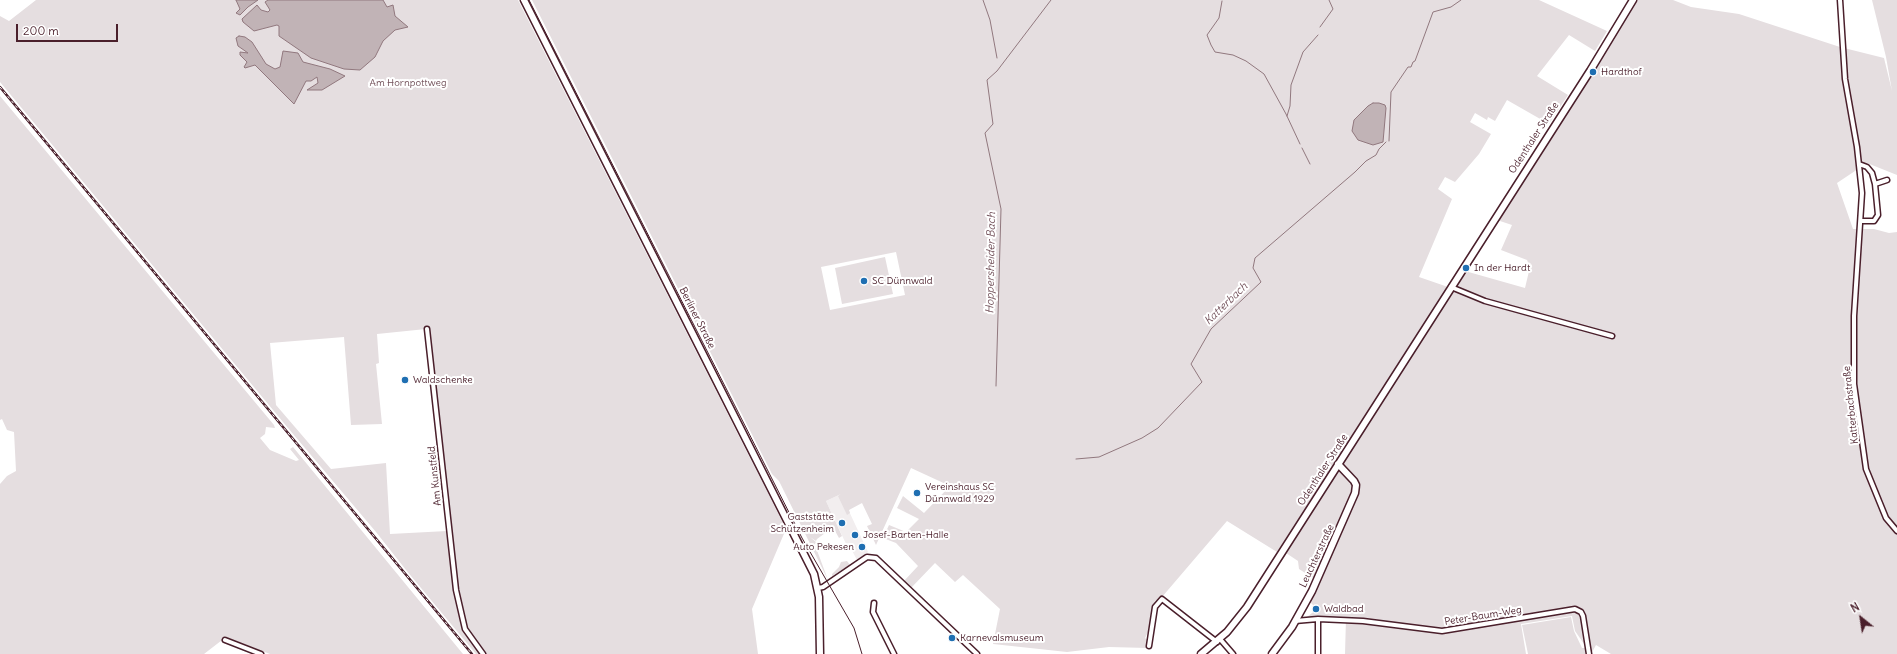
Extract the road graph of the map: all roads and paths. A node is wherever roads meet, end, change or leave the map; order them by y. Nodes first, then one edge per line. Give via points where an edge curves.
1 (524, 0) edge
2 (1633, 0) edge
3 (1840, 0) edge
4 (1859, 164) junction
5 (1887, 180) dead end
6 (1875, 184) junction
7 (1861, 221) junction
8 (1451, 287) junction
9 (427, 329) dead end
10 (1612, 336) dead end
11 (1338, 464) junction
12 (1897, 531) edge
13 (818, 588) junction
14 (874, 603) dead end
15 (1318, 619) junction
16 (1296, 621) junction
17 (226, 640) dead end
18 (1218, 641) junction
19 (1149, 646) dead end
20 (262, 654) edge
21 (483, 654) edge
22 (820, 654) edge
23 (894, 654) edge
24 (977, 654) edge
25 (1201, 654) edge
26 (1233, 654) edge
27 (1272, 654) edge
28 (1318, 654) edge
29 (1589, 654) edge

1 - 13 main road, Berliner Straße via 807,558
2 - 8 main road, Odenthaler Straße
3 - 4 street, Katterbachstraße via 1845,79
4 - 6 street via 1870,170
4 - 7 street, Katterbachstraße
5 - 6 street
6 - 7 street via 1878,217 1874,221
7 - 12 street, Katterbachstraße via 1854,316 1854,384 1866,469 1886,518
8 - 10 street via 1485,301
8 - 11 main road, Odenthaler Straße
9 - 21 street, Am Kunstfeld via 456,590 462,621 468,636
11 - 16 main road, Leuchterstraße via 1354,481 1355,494 1318,579
11 - 18 main road, Odenthaler Straße via 1248,606
13 - 22 main road, Berliner Straße
13 - 24 street via 863,559 872,557
14 - 23 street via 873,612
15 - 16 street, Peter-Baum-Weg
15 - 28 street
15 - 29 street, Peter-Baum-Weg via 1363,620 1442,631 1575,609 1583,616
16 - 27 main road, Leuchterstraße
17 - 20 street
18 - 19 street via 1162,599 1155,607
18 - 25 main road, Odenthaler Straße
18 - 26 street

